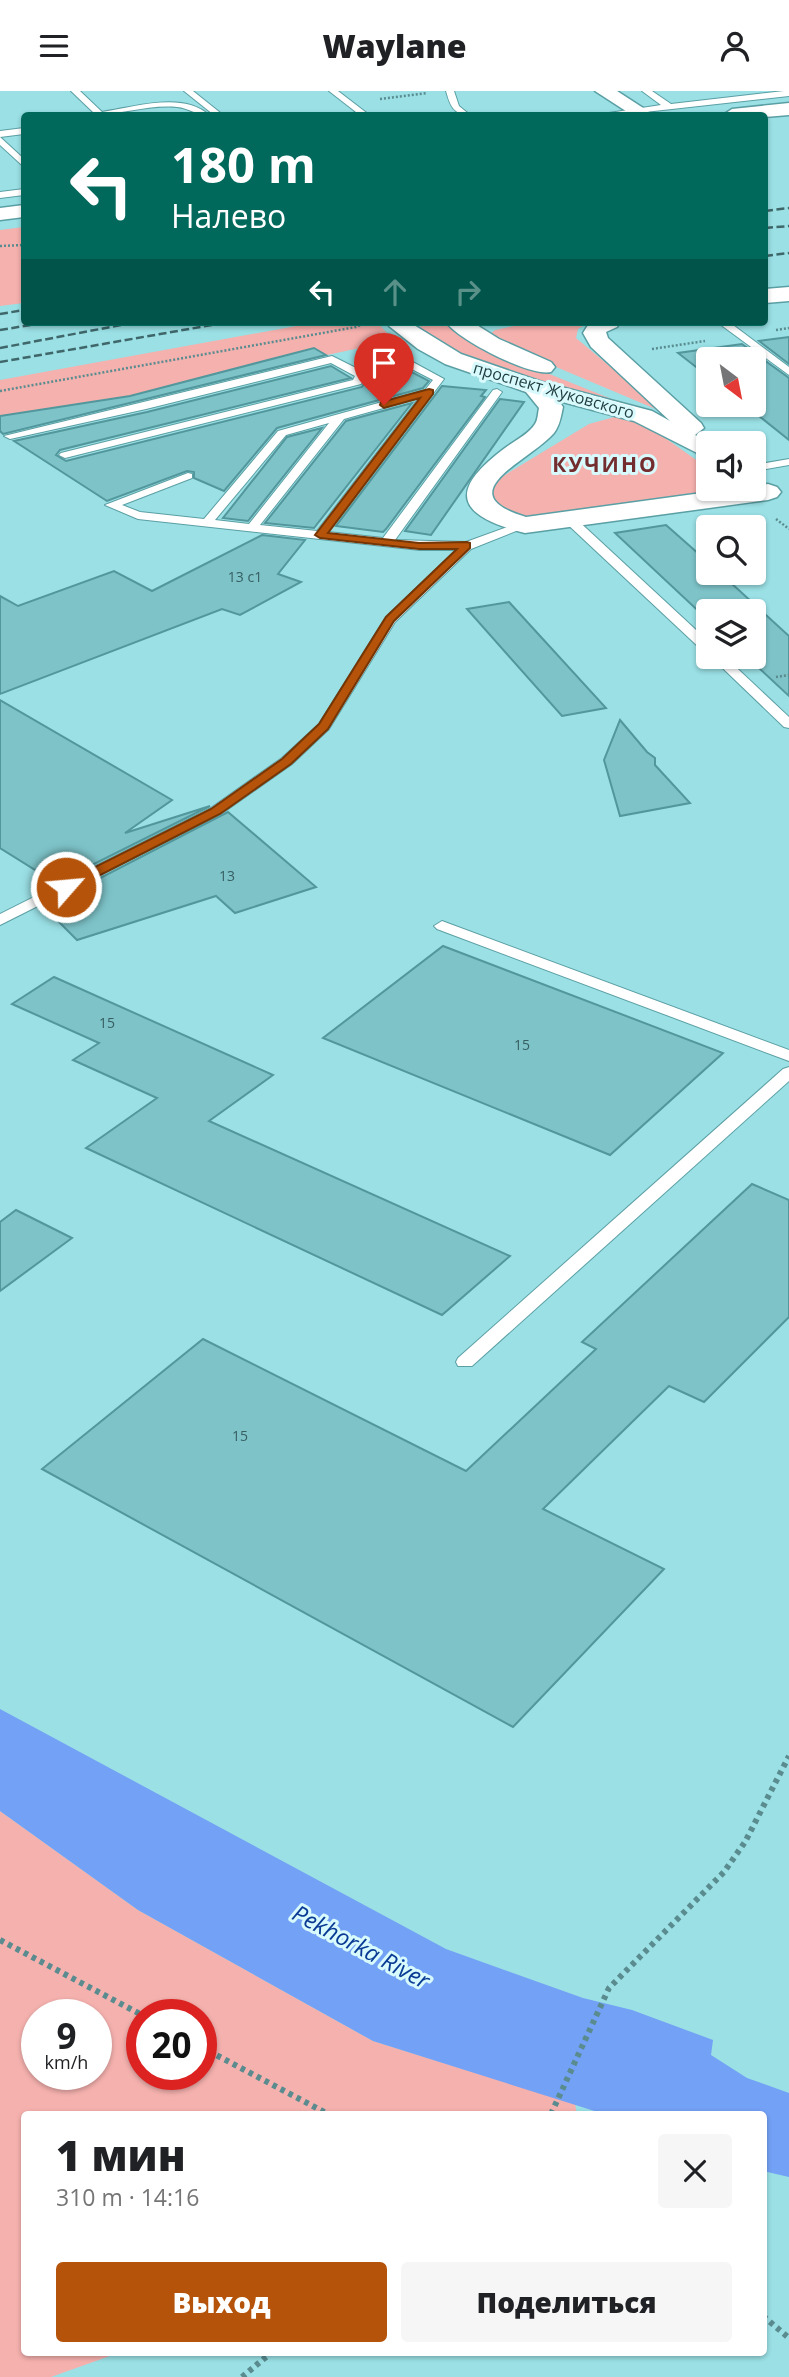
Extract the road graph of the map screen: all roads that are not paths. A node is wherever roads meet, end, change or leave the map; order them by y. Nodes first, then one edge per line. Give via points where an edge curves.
1 (75, 91) edge
2 (188, 91) edge
3 (333, 91) edge
4 (450, 91) edge
5 (604, 91) edge
6 (646, 91) edge
7 (789, 93) edge
8 (669, 107) junction
9 (789, 109) edge
10 (96, 112) edge
11 (120, 112) edge
12 (201, 112) edge
13 (215, 112) edge
14 (361, 112) edge
15 (462, 112) edge
16 (639, 112) edge
17 (646, 112) edge
18 (760, 112) edge
19 (789, 117) edge
20 (768, 120) edge
21 (21, 131) edge
22 (0, 134) edge
23 (2, 145) edge
24 (21, 159) edge
25 (21, 192) edge
26 (0, 195) edge
27 (21, 211) edge
28 (0, 214) edge
29 (789, 294) edge
30 (768, 296) edge
31 (400, 326) dead end
32 (464, 326) edge
33 (600, 326) edge
34 (728, 326) edge
35 (787, 368) edge
36 (361, 375) junction
37 (534, 387) junction
38 (429, 392) junction
39 (497, 392) dead end
40 (340, 417) junction
41 (696, 432) edge
42 (10, 436) dead end
43 (696, 436) edge
44 (696, 445) edge
45 (65, 455) dead end
46 (789, 462) edge
47 (766, 466) edge
48 (188, 476) dead end
49 (766, 491) edge
50 (696, 498) edge
51 (789, 510) edge
52 (569, 519) junction
53 (206, 523) junction
54 (525, 525) junction
55 (252, 528) junction
56 (320, 535) junction
57 (387, 542) junction
58 (467, 546) junction
59 (696, 637) edge
60 (730, 669) edge
61 (789, 724) edge
62 (0, 920) edge
63 (442, 926) dead end
64 (789, 1056) edge
65 (789, 1072) edge
66 (466, 1361) dead end

1 - 10 lane
2 - 13 lane
3 - 14 lane
4 - 15 lane via 455,107
5 - 16 street
6 - 8 lane
7 - 8 lane
8 - 17 lane
9 - 18 street
11 - 12 lane via 175,104
19 - 20 street
21 - 22 lane
23 - 24 lane
25 - 26 lane
27 - 28 street
29 - 30 street
31 - 37 street, проспект Жуковского via 438,352
32 - 43 street, проспект Жуковского via 523,359 642,405
33 - 41 street via 594,333 600,342
34 - 35 lane
36 - 38 lane via 408,363 439,379
36 - 42 lane via 332,359
36 - 45 lane via 357,382
37 - 44 street, проспект Жуковского via 643,416
37 - 54 street via 551,407 546,427 489,474 480,485 479,498 484,507
38 - 40 lane
38 - 56 lane
39 - 57 lane
40 - 53 lane via 282,433
40 - 55 lane
46 - 47 lane
48 - 53 lane via 111,505 138,515
49 - 51 street
50 - 52 street
52 - 54 street
52 - 59 lane
53 - 55 lane
54 - 58 lane
55 - 56 lane
56 - 57 lane
57 - 58 lane
58 - 62 lane via 390,619 324,726 287,761 216,811
60 - 61 lane
63 - 64 lane
65 - 66 lane

